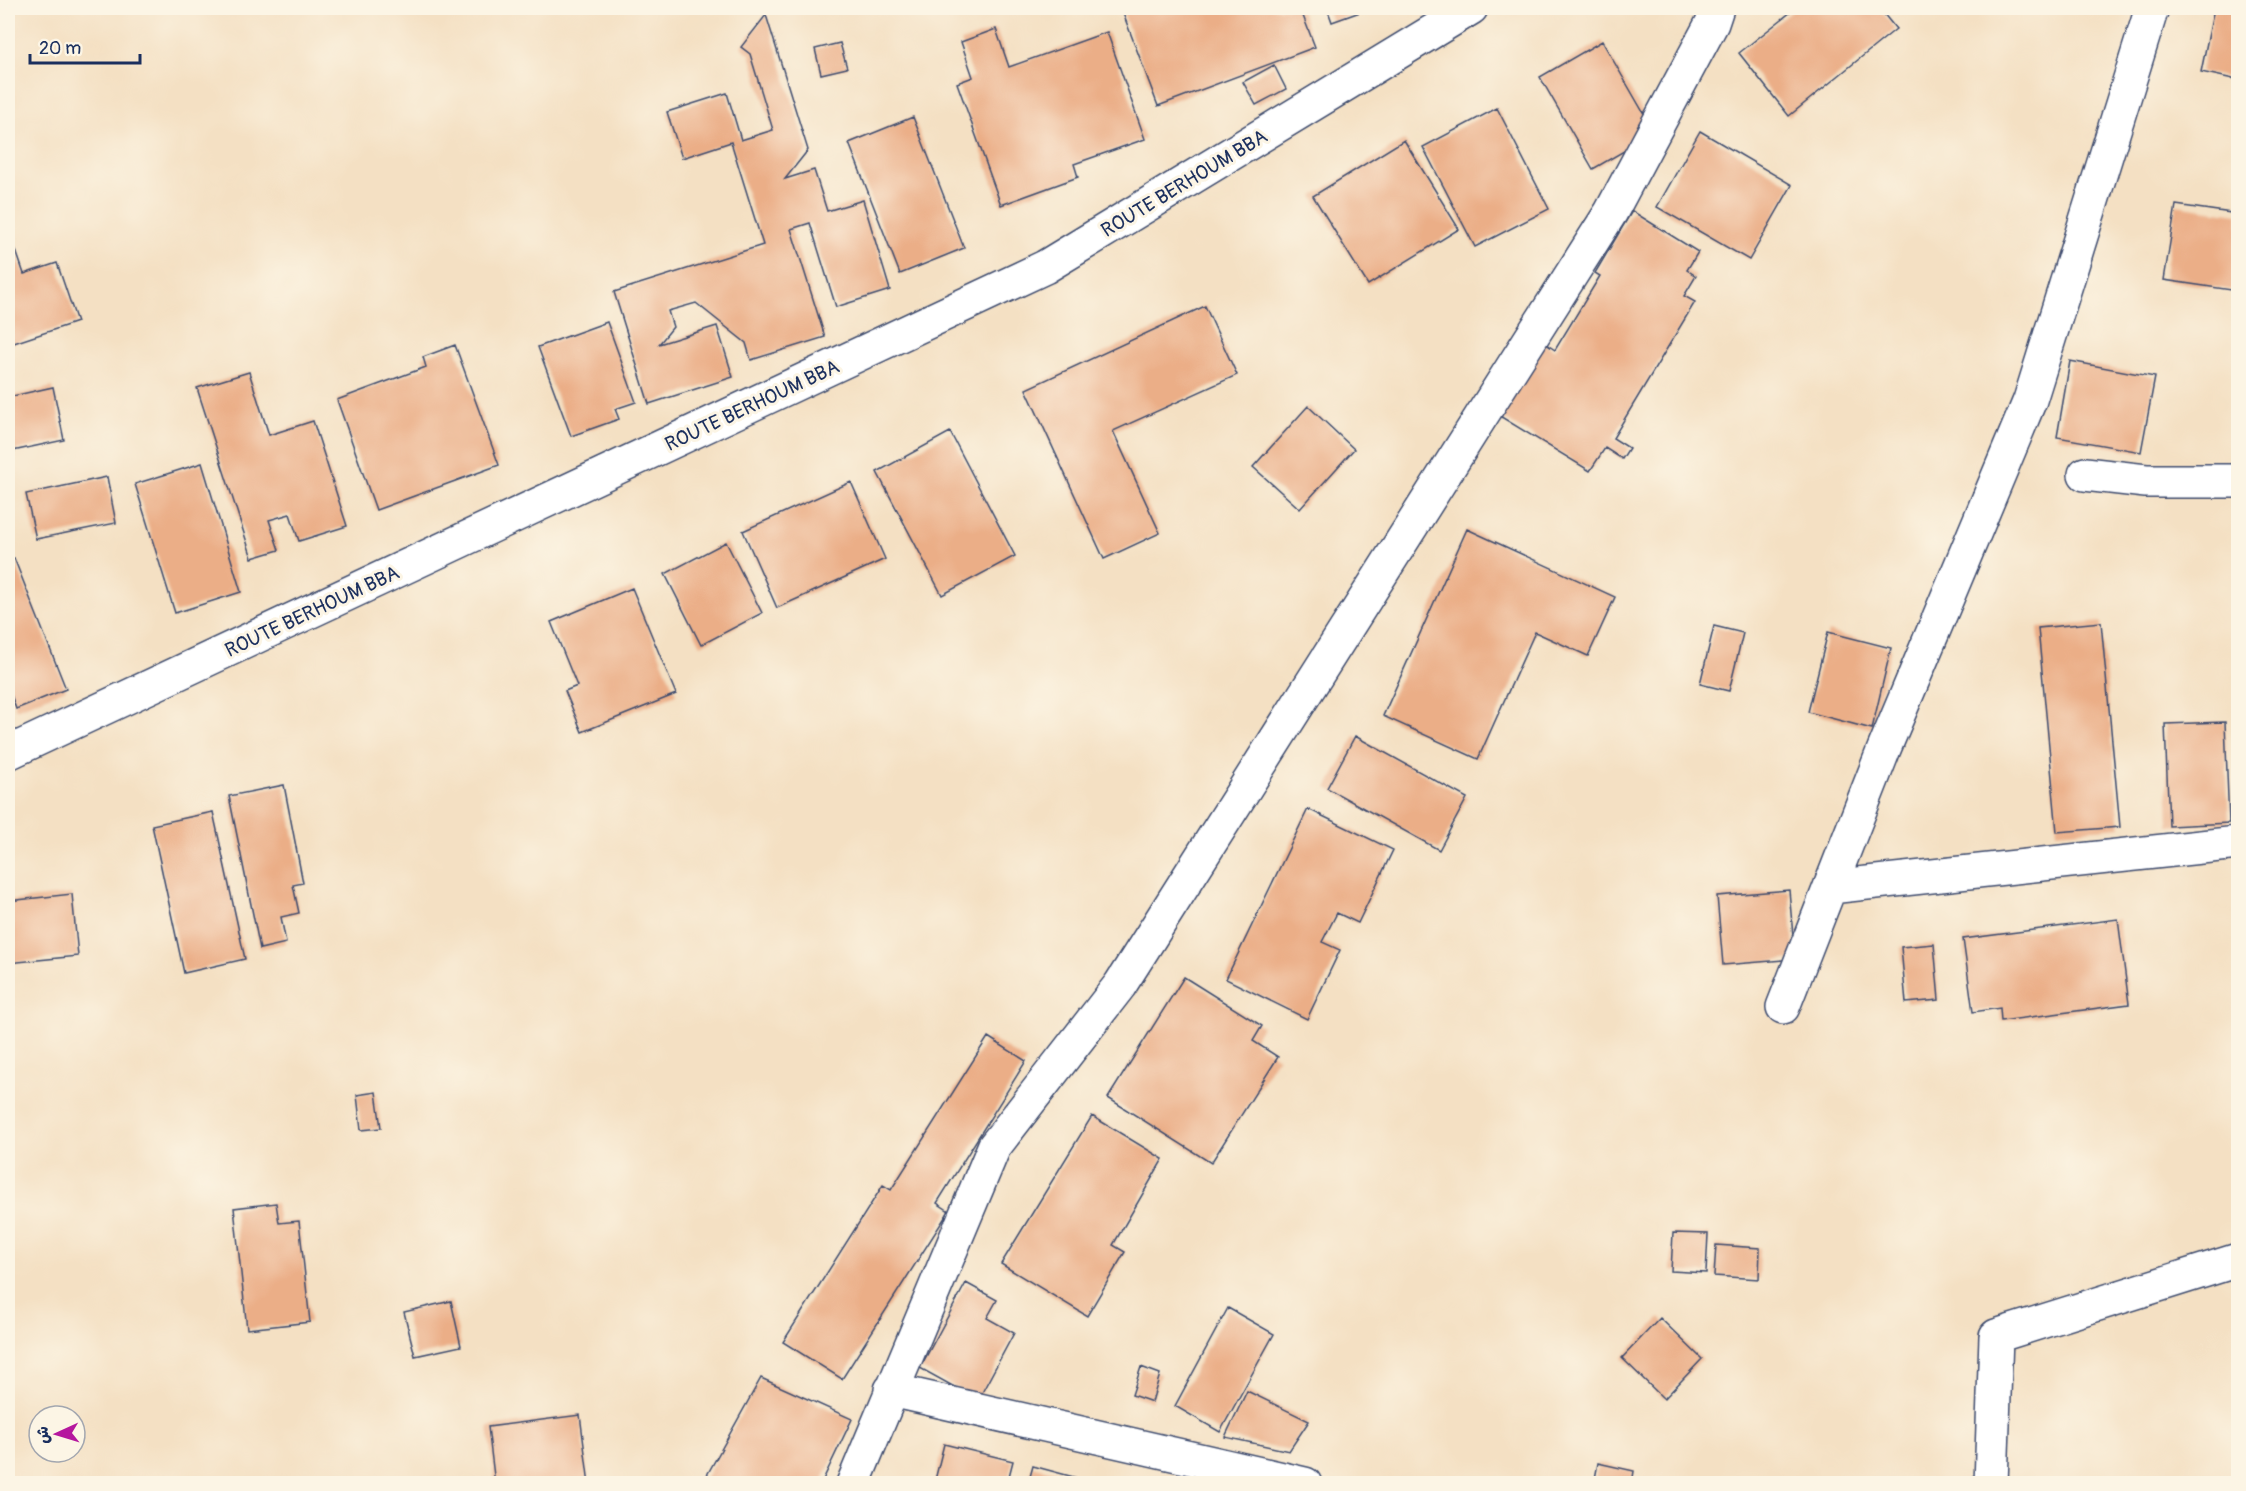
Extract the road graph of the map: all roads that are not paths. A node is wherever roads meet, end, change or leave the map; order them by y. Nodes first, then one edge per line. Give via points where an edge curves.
1 (1471, 8) edge
2 (1717, 8) edge
3 (2152, 8) edge
4 (2085, 474) dead end
5 (2238, 481) edge
6 (8, 753) edge
7 (2238, 843) edge
8 (1830, 887) junction
9 (1783, 1007) dead end
10 (2238, 1260) edge
11 (891, 1390) junction
12 (853, 1484) edge
13 (1305, 1484) edge
14 (1991, 1484) edge

1 - 6 street, ROUTE BERHOUM BBA via 1046,267
2 - 11 street via 1611,212 1120,985 994,1148
3 - 8 street via 2030,400
4 - 5 street via 2146,481
7 - 8 street
8 - 9 street
10 - 14 street via 1996,1336
11 - 12 street
11 - 13 street

